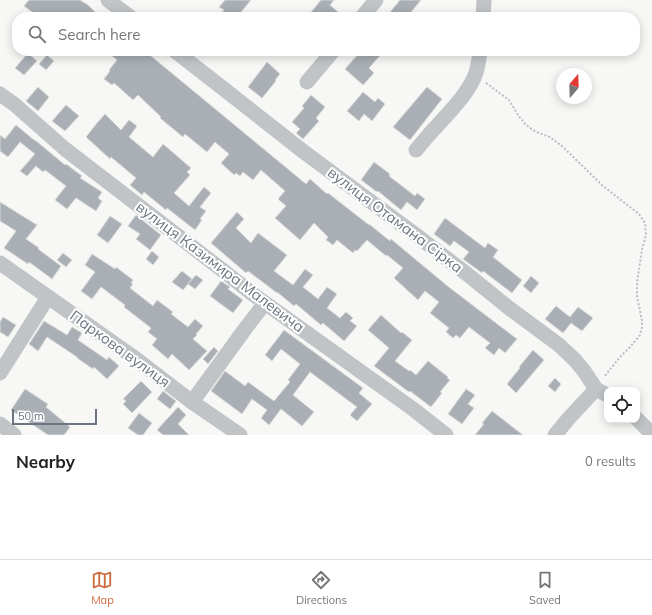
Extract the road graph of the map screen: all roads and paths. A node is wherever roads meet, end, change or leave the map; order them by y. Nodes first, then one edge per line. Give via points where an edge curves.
1 (108, 0) edge
2 (376, 0) edge
3 (484, 0) edge
4 (124, 12) edge
5 (366, 12) edge
6 (483, 12) edge
7 (181, 56) edge
8 (329, 56) edge
9 (480, 56) edge
10 (474, 77) junction
11 (306, 82) dead end
12 (0, 94) edge
13 (416, 150) dead end
14 (0, 263) edge
15 (48, 297) junction
16 (265, 302) junction
17 (0, 373) edge
18 (601, 392) edge
19 (192, 402) junction
20 (640, 422) edge
21 (0, 424) edge
22 (652, 434) edge
23 (14, 435) edge
24 (240, 435) edge
25 (446, 435) edge
26 (555, 435) edge

1 - 4 street
2 - 5 street
3 - 6 street
7 - 18 street, вулиця Отамана Сірка via 559,345
8 - 11 street
9 - 10 street
10 - 13 street via 454,107
10 - 18 path via 509,100 526,125 536,132 550,136 603,186 639,214 645,223 646,235 637,283 642,321 640,335 605,376
12 - 16 street, вулиця Казимира Малевича via 65,149
14 - 15 street, Паркова вулиця
15 - 17 street
15 - 19 street, Паркова вулиця
16 - 19 street
16 - 25 street, вулиця Казимира Малевича
18 - 26 street via 569,418
19 - 24 street, Паркова вулиця
20 - 22 street
21 - 23 street

